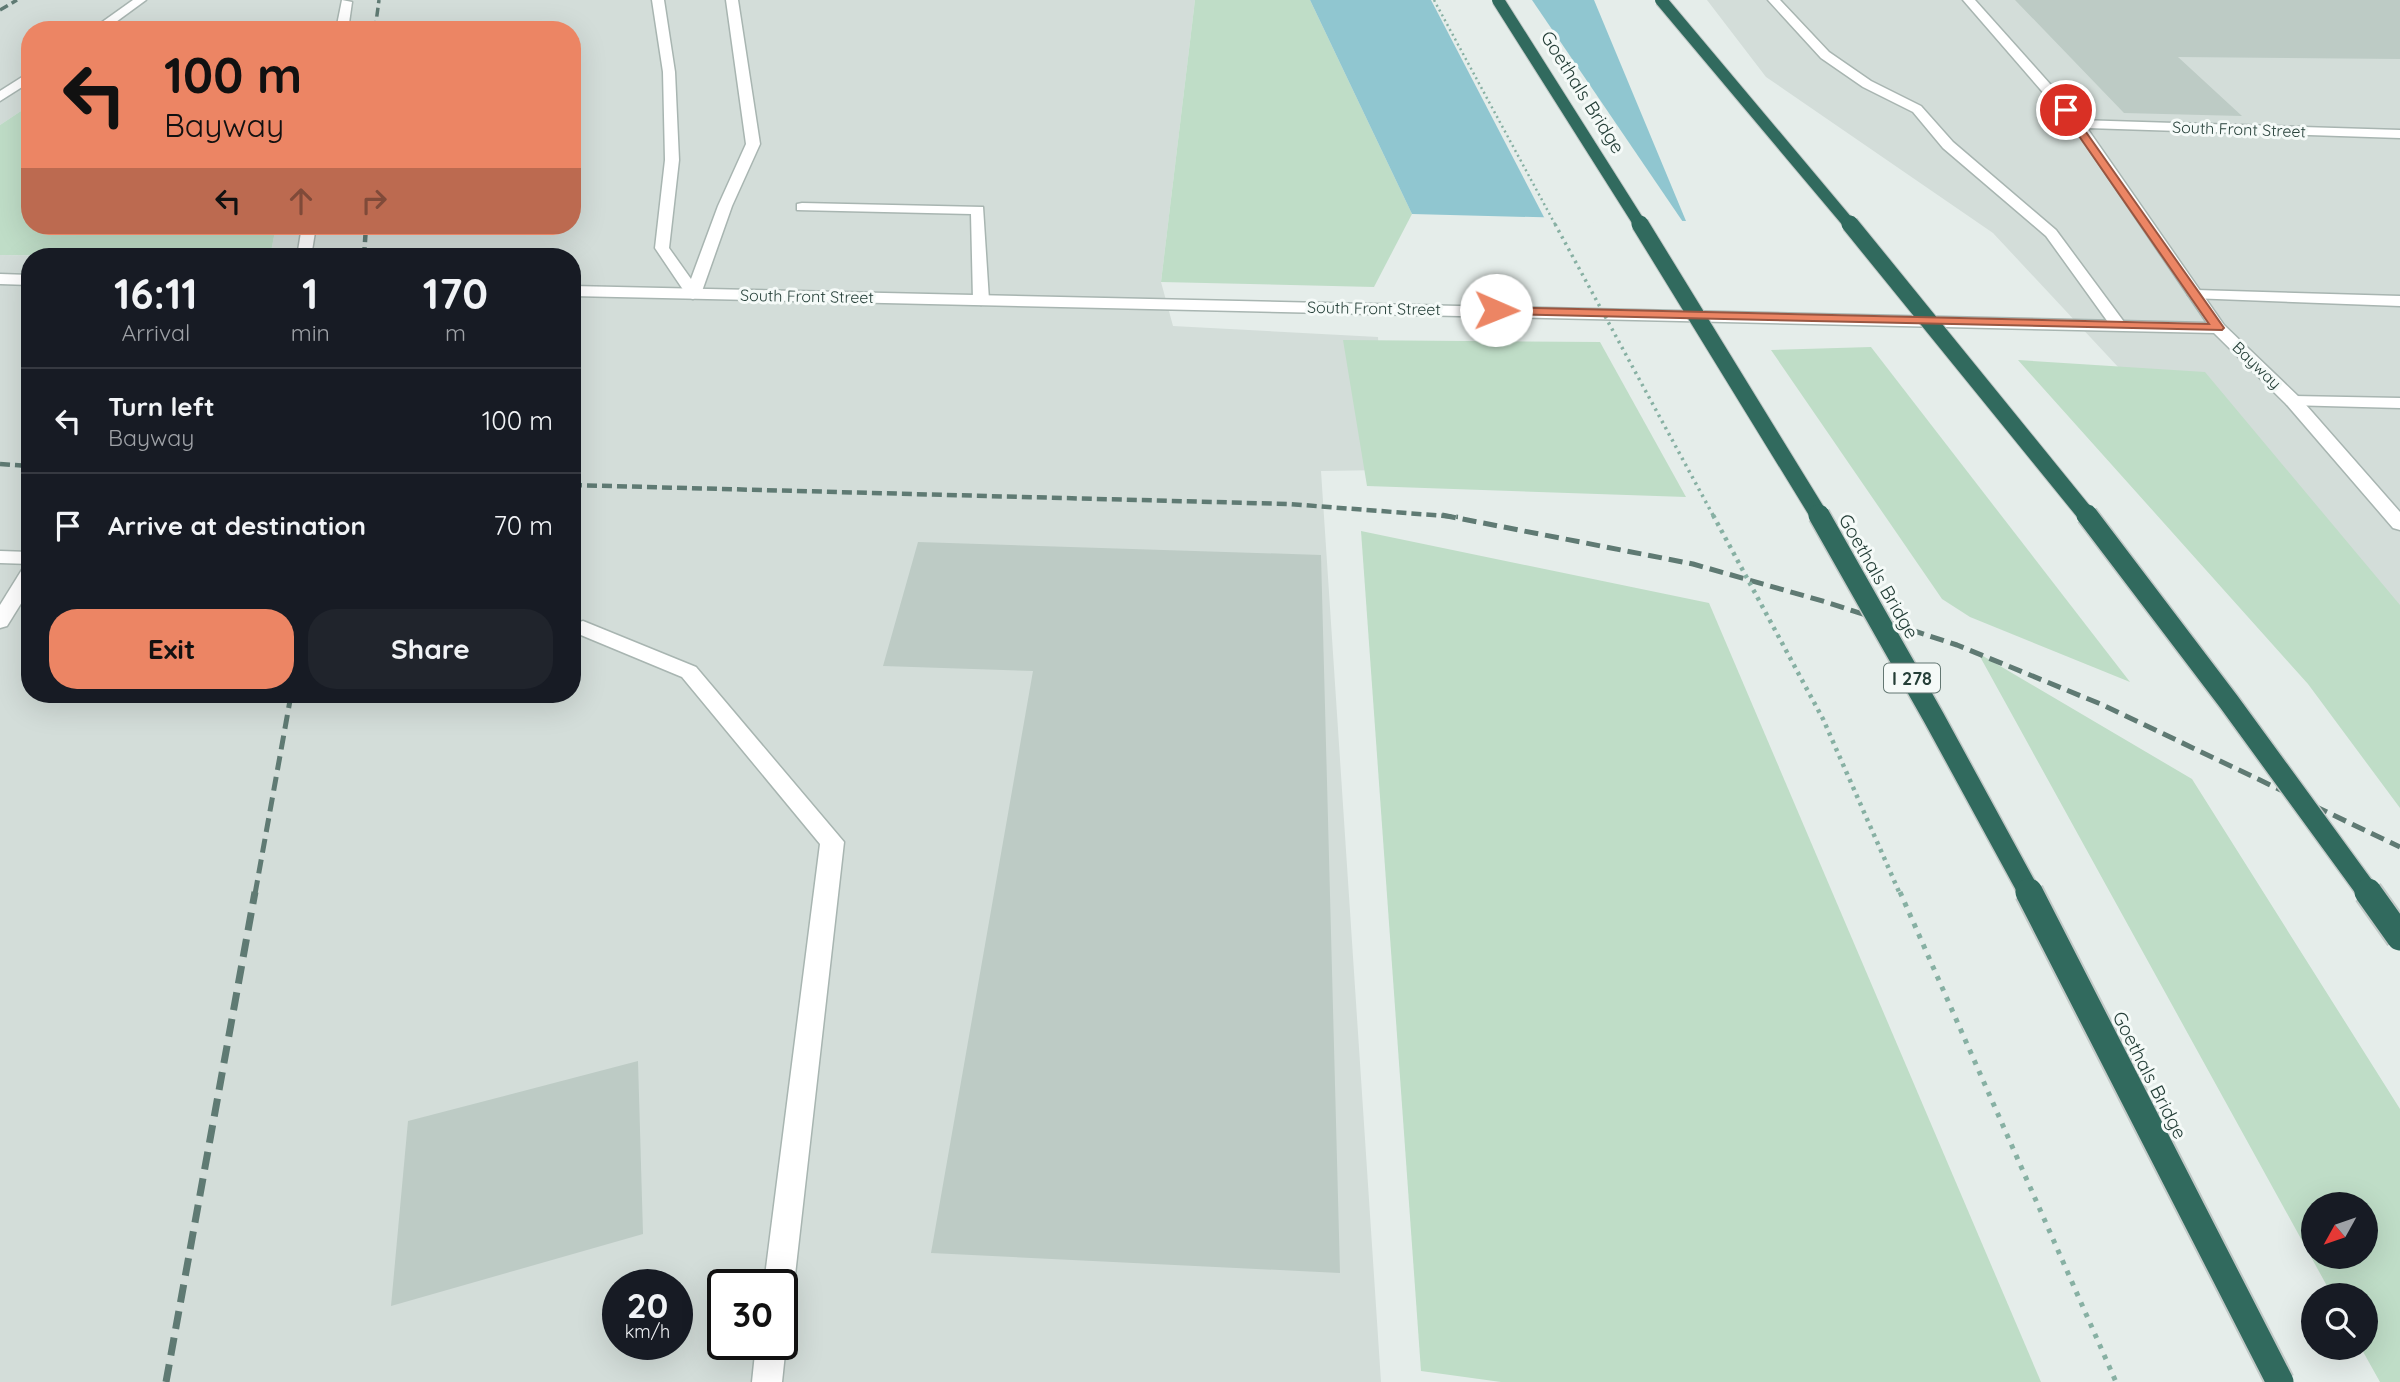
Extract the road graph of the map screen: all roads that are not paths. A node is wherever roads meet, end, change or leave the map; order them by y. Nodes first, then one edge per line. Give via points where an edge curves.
1 (140, 0) edge
2 (658, 0) edge
3 (732, 0) edge
4 (1498, 0) edge
5 (1661, 0) edge
6 (1774, 0) edge
7 (1969, 0) edge
8 (346, 2) dead end
9 (110, 21) edge
10 (343, 21) edge
11 (21, 82) edge
12 (0, 97) edge
13 (2078, 124) junction
14 (2400, 134) edge
15 (802, 207) dead end
16 (0, 279) edge
17 (21, 280) edge
18 (581, 291) edge
19 (693, 293) junction
20 (2196, 295) junction
21 (981, 300) junction
22 (2400, 300) edge
23 (2119, 326) junction
24 (2218, 328) junction
25 (2293, 401) junction
26 (2400, 403) edge
27 (2400, 524) edge
28 (0, 557) edge
29 (21, 558) edge
30 (21, 587) edge
31 (0, 621) edge
32 (583, 628) dead end
33 (2400, 937) edge
34 (781, 1269) edge
35 (769, 1360) edge
36 (767, 1382) edge
37 (2280, 1382) edge

1 - 9 street
2 - 19 street via 669,72 672,160 662,248
3 - 19 street via 752,144
4 - 37 highway, Goethals Bridge / I 278, bridge via 1747,396 1899,656 2117,1060
5 - 33 highway, bridge via 2068,491
6 - 23 street via 1825,55 1867,84 1917,109 1948,145 2051,233
7 - 13 street, Bayway
8 - 10 street
11 - 12 street
13 - 14 street, South Front Street
13 - 20 street, Bayway
15 - 21 street via 978,210
16 - 17 street
18 - 19 street, South Front Street
19 - 21 street, South Front Street
20 - 22 street
20 - 24 street, Bayway
21 - 23 street, South Front Street
23 - 24 street, South Front Street
24 - 25 street, Bayway
25 - 26 street
25 - 27 street, Bayway
28 - 29 street
30 - 31 street
32 - 34 street via 689,672 832,842
35 - 36 street

